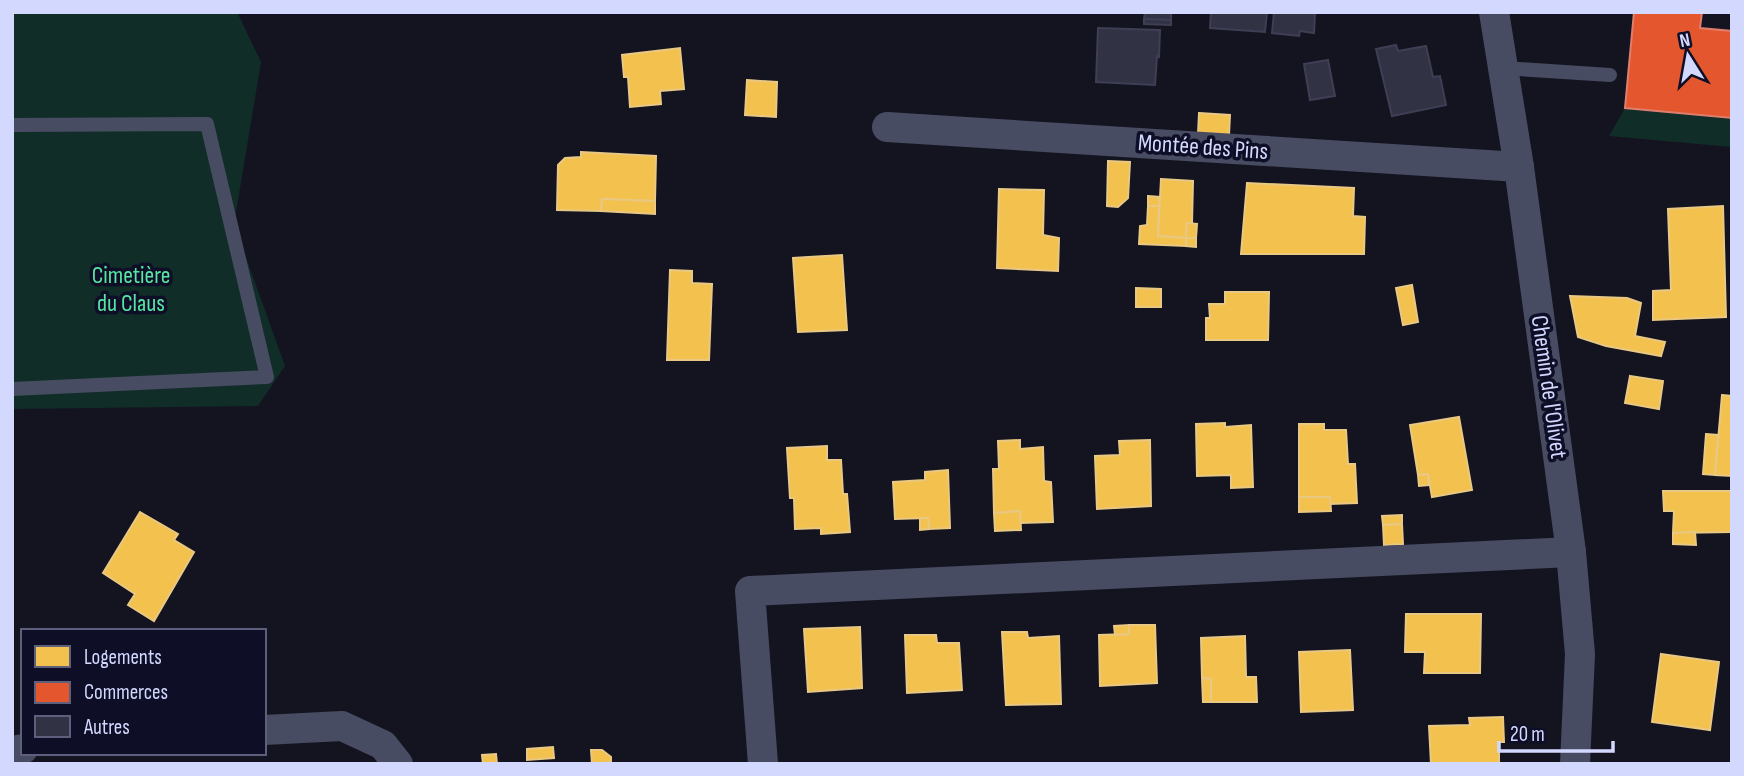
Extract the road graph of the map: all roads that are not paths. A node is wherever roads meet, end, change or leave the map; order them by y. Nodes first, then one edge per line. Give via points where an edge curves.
1 (1494, 12) edge
2 (1503, 68) junction
3 (1611, 75) dead end
4 (12, 125) edge
5 (887, 127) dead end
6 (1519, 167) junction
7 (12, 389) edge
8 (1571, 552) junction
9 (266, 730) edge
10 (398, 764) edge
11 (763, 764) edge
12 (1575, 764) edge

1 - 2 street, Chemin de l'Olivet
2 - 3 lane
2 - 6 street, Chemin de l'Olivet
4 - 7 lane via 207,124 267,377
5 - 6 street, Montée des Pins
6 - 8 street, Chemin de l'Olivet
8 - 11 street via 750,591
8 - 12 street, Chemin de l'Olivet via 1580,654
9 - 10 street via 342,726 383,745

